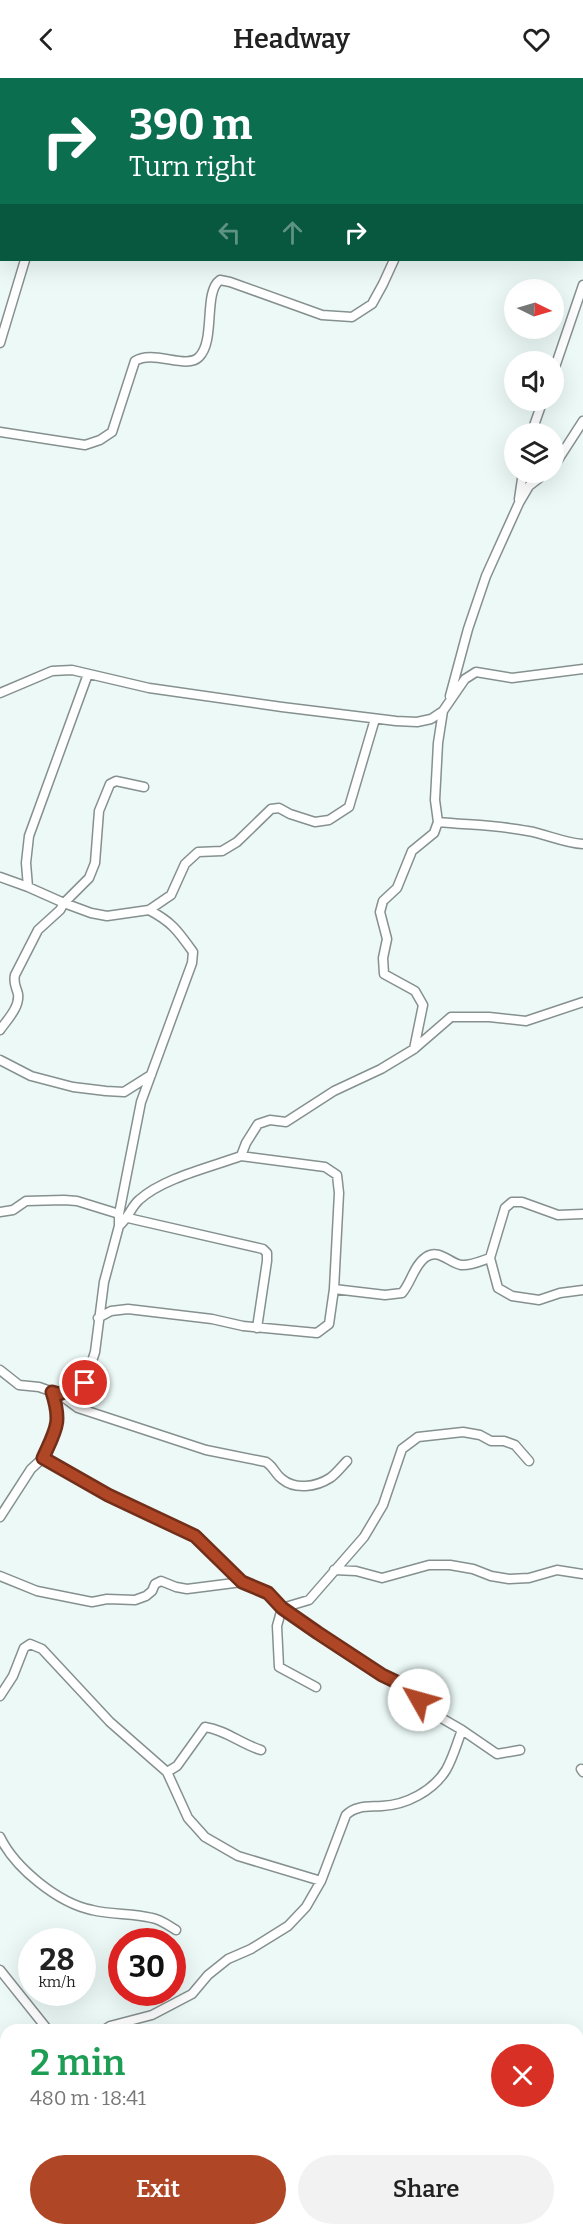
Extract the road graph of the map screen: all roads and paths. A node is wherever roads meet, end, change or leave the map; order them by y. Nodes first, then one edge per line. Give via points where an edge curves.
1 (25, 261) edge
2 (394, 261) edge
3 (583, 285) edge
4 (0, 343) edge
5 (560, 351) edge
6 (583, 421) edge
7 (0, 432) edge
8 (564, 448) edge
9 (522, 483) edge
10 (533, 483) edge
11 (519, 503) junction
12 (583, 669) edge
13 (88, 674) junction
14 (0, 693) edge
15 (449, 700) junction
16 (442, 711) junction
17 (375, 719) junction
18 (144, 787) dead end
19 (438, 822) junction
20 (583, 844) edge
21 (0, 877) edge
22 (28, 887) junction
23 (64, 903) junction
24 (149, 910) junction
25 (583, 1002) edge
26 (0, 1030) edge
27 (414, 1048) junction
28 (0, 1060) edge
29 (152, 1074) junction
30 (241, 1156) junction
31 (0, 1212) edge
32 (119, 1214) junction
33 (583, 1214) edge
34 (128, 1218) junction
35 (119, 1226) junction
36 (490, 1258) junction
37 (334, 1289) junction
38 (583, 1290) edge
39 (98, 1318) junction
40 (257, 1328) junction
41 (0, 1370) edge
42 (55, 1393) junction
43 (43, 1458) junction
44 (347, 1461) dead end
45 (529, 1461) dead end
46 (0, 1517) edge
47 (334, 1570) junction
48 (583, 1575) edge
49 (0, 1576) edge
50 (242, 1582) junction
51 (282, 1608) junction
52 (316, 1687) dead end
53 (0, 1695) edge
54 (462, 1730) junction
55 (261, 1750) dead end
56 (520, 1750) dead end
57 (166, 1772) junction
58 (0, 1837) edge
59 (321, 1881) junction
60 (172, 1928) edge
61 (0, 1970) edge
62 (43, 2024) edge
63 (118, 2024) edge

1 - 4 street
2 - 7 street via 372,304 352,317 322,315 220,280 213,292 209,328 198,358 189,361 146,356 135,361 112,432 86,445
3 - 5 street
6 - 8 street
9 - 11 street
10 - 11 street
11 - 15 street via 486,576
12 - 15 street via 512,678 476,672 465,679
13 - 14 street via 52,671
13 - 17 street via 160,689
13 - 22 street via 28,836
15 - 16 street
16 - 17 street via 417,722
16 - 19 street via 435,800
17 - 24 street via 349,807 329,820 315,822 279,808 271,809 222,851 198,852 185,864 171,895
18 - 23 street via 116,781 110,784 99,811 95,863 89,878
19 - 20 street via 511,828
19 - 27 street via 434,833 412,851 397,888 383,901 380,912 387,939 384,974 415,991 423,1005
21 - 22 street
22 - 23 street
23 - 24 street via 107,916
23 - 26 street via 38,930 15,975 18,1000
24 - 29 street via 167,920 193,952
25 - 27 street via 526,1021 452,1017
27 - 30 street via 381,1069 334,1090 286,1122 270,1120 258,1124
28 - 29 street via 31,1077 106,1091 124,1092
29 - 32 street via 141,1102
30 - 34 street via 153,1190 137,1201
30 - 37 street via 325,1167 337,1175
31 - 32 street via 13,1210 26,1201 64,1200
32 - 35 street
33 - 36 street via 558,1215 512,1202 505,1208
34 - 35 street
34 - 40 street via 263,1249 267,1261
35 - 39 street
36 - 37 street via 460,1265 441,1254 427,1256 402,1293
36 - 38 street via 498,1288 512,1296 538,1300
37 - 40 street via 331,1318 324,1330 317,1333
39 - 40 street via 128,1309
39 - 42 street via 95,1352 85,1383
41 - 42 street via 19,1385
42 - 43 street via 55,1430
42 - 44 street via 78,1408 206,1450 266,1462 290,1486 304,1487 330,1478
43 - 46 street via 31,1469
43 - 50 street via 108,1495 195,1536
45 - 47 street via 515,1445 480,1435 464,1432 418,1437 402,1449 383,1505 364,1537
47 - 48 street via 382,1578 429,1565 450,1564 509,1579 556,1570
47 - 51 street via 309,1600
49 - 50 street via 37,1591 92,1602 135,1600 146,1596 161,1581 187,1589
50 - 51 street via 268,1593
51 - 52 street via 277,1626 279,1667
51 - 54 street via 382,1675 407,1687 431,1712
53 - 57 street via 24,1648 36,1645 110,1722
54 - 56 street via 497,1754
54 - 59 street via 446,1769 433,1787 403,1802 365,1806 346,1815
55 - 57 street via 205,1727 177,1767
57 - 59 street via 188,1818 205,1837 238,1856
58 - 60 street via 5,1848 37,1881 70,1902 89,1910 154,1918
59 - 63 street via 306,1907 288,1926 228,1959 192,1994 152,2015
61 - 62 street

